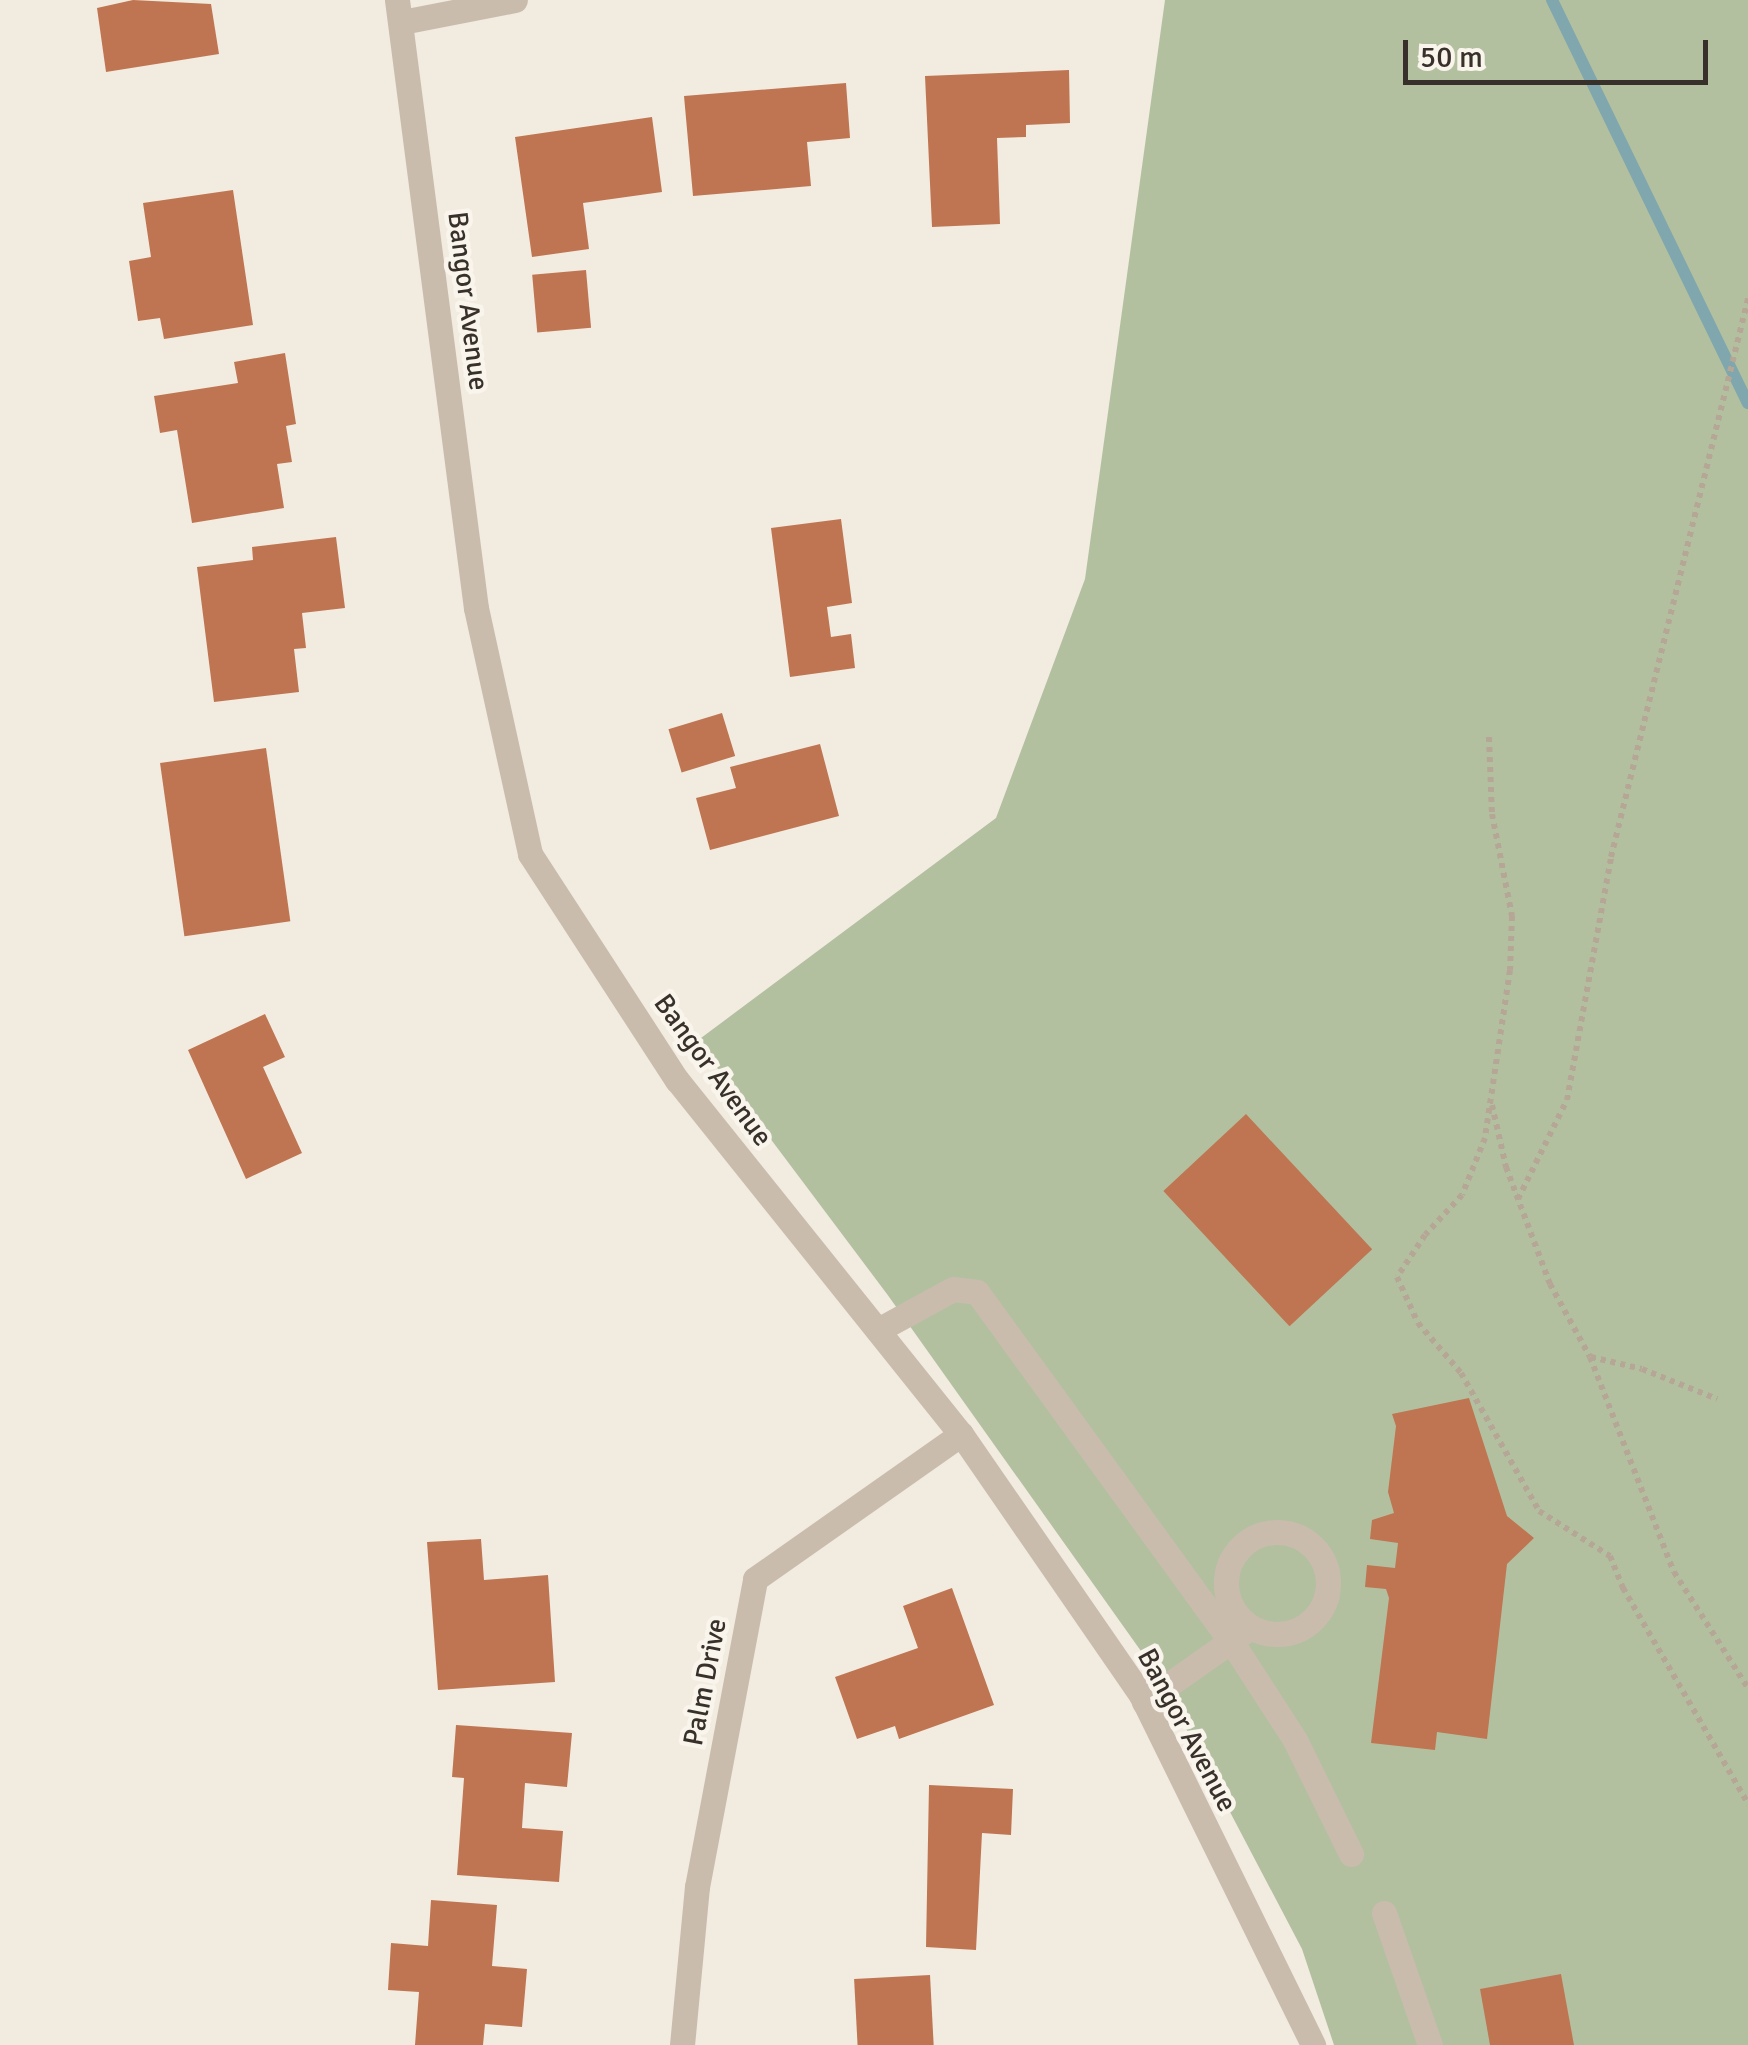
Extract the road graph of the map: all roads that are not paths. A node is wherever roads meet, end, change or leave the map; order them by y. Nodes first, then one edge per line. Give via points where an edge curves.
1 (515, 0) edge
2 (399, 11) edge
3 (878, 1330) junction
4 (961, 1434) junction
5 (1241, 1634) junction
6 (1144, 1702) junction
7 (1351, 1854) dead end
8 (1384, 1914) dead end
9 (682, 2045) edge
10 (1314, 2045) edge
11 (1430, 2045) edge

1 - 2 street
2 - 3 street, Bangor Avenue via 476,608 530,854 677,1080
3 - 4 street, Bangor Avenue
3 - 5 street via 952,1289 977,1292 1156,1538
4 - 6 street, Bangor Avenue
4 - 9 street, Palm Drive via 755,1580 697,1887
5 - 5 street via 1282,1634 1321,1608 1327,1576 1314,1548 1301,1538 1284,1532 1250,1538 1228,1566 1229,1600
5 - 6 street
5 - 7 street
6 - 10 street, Bangor Avenue
8 - 11 street

